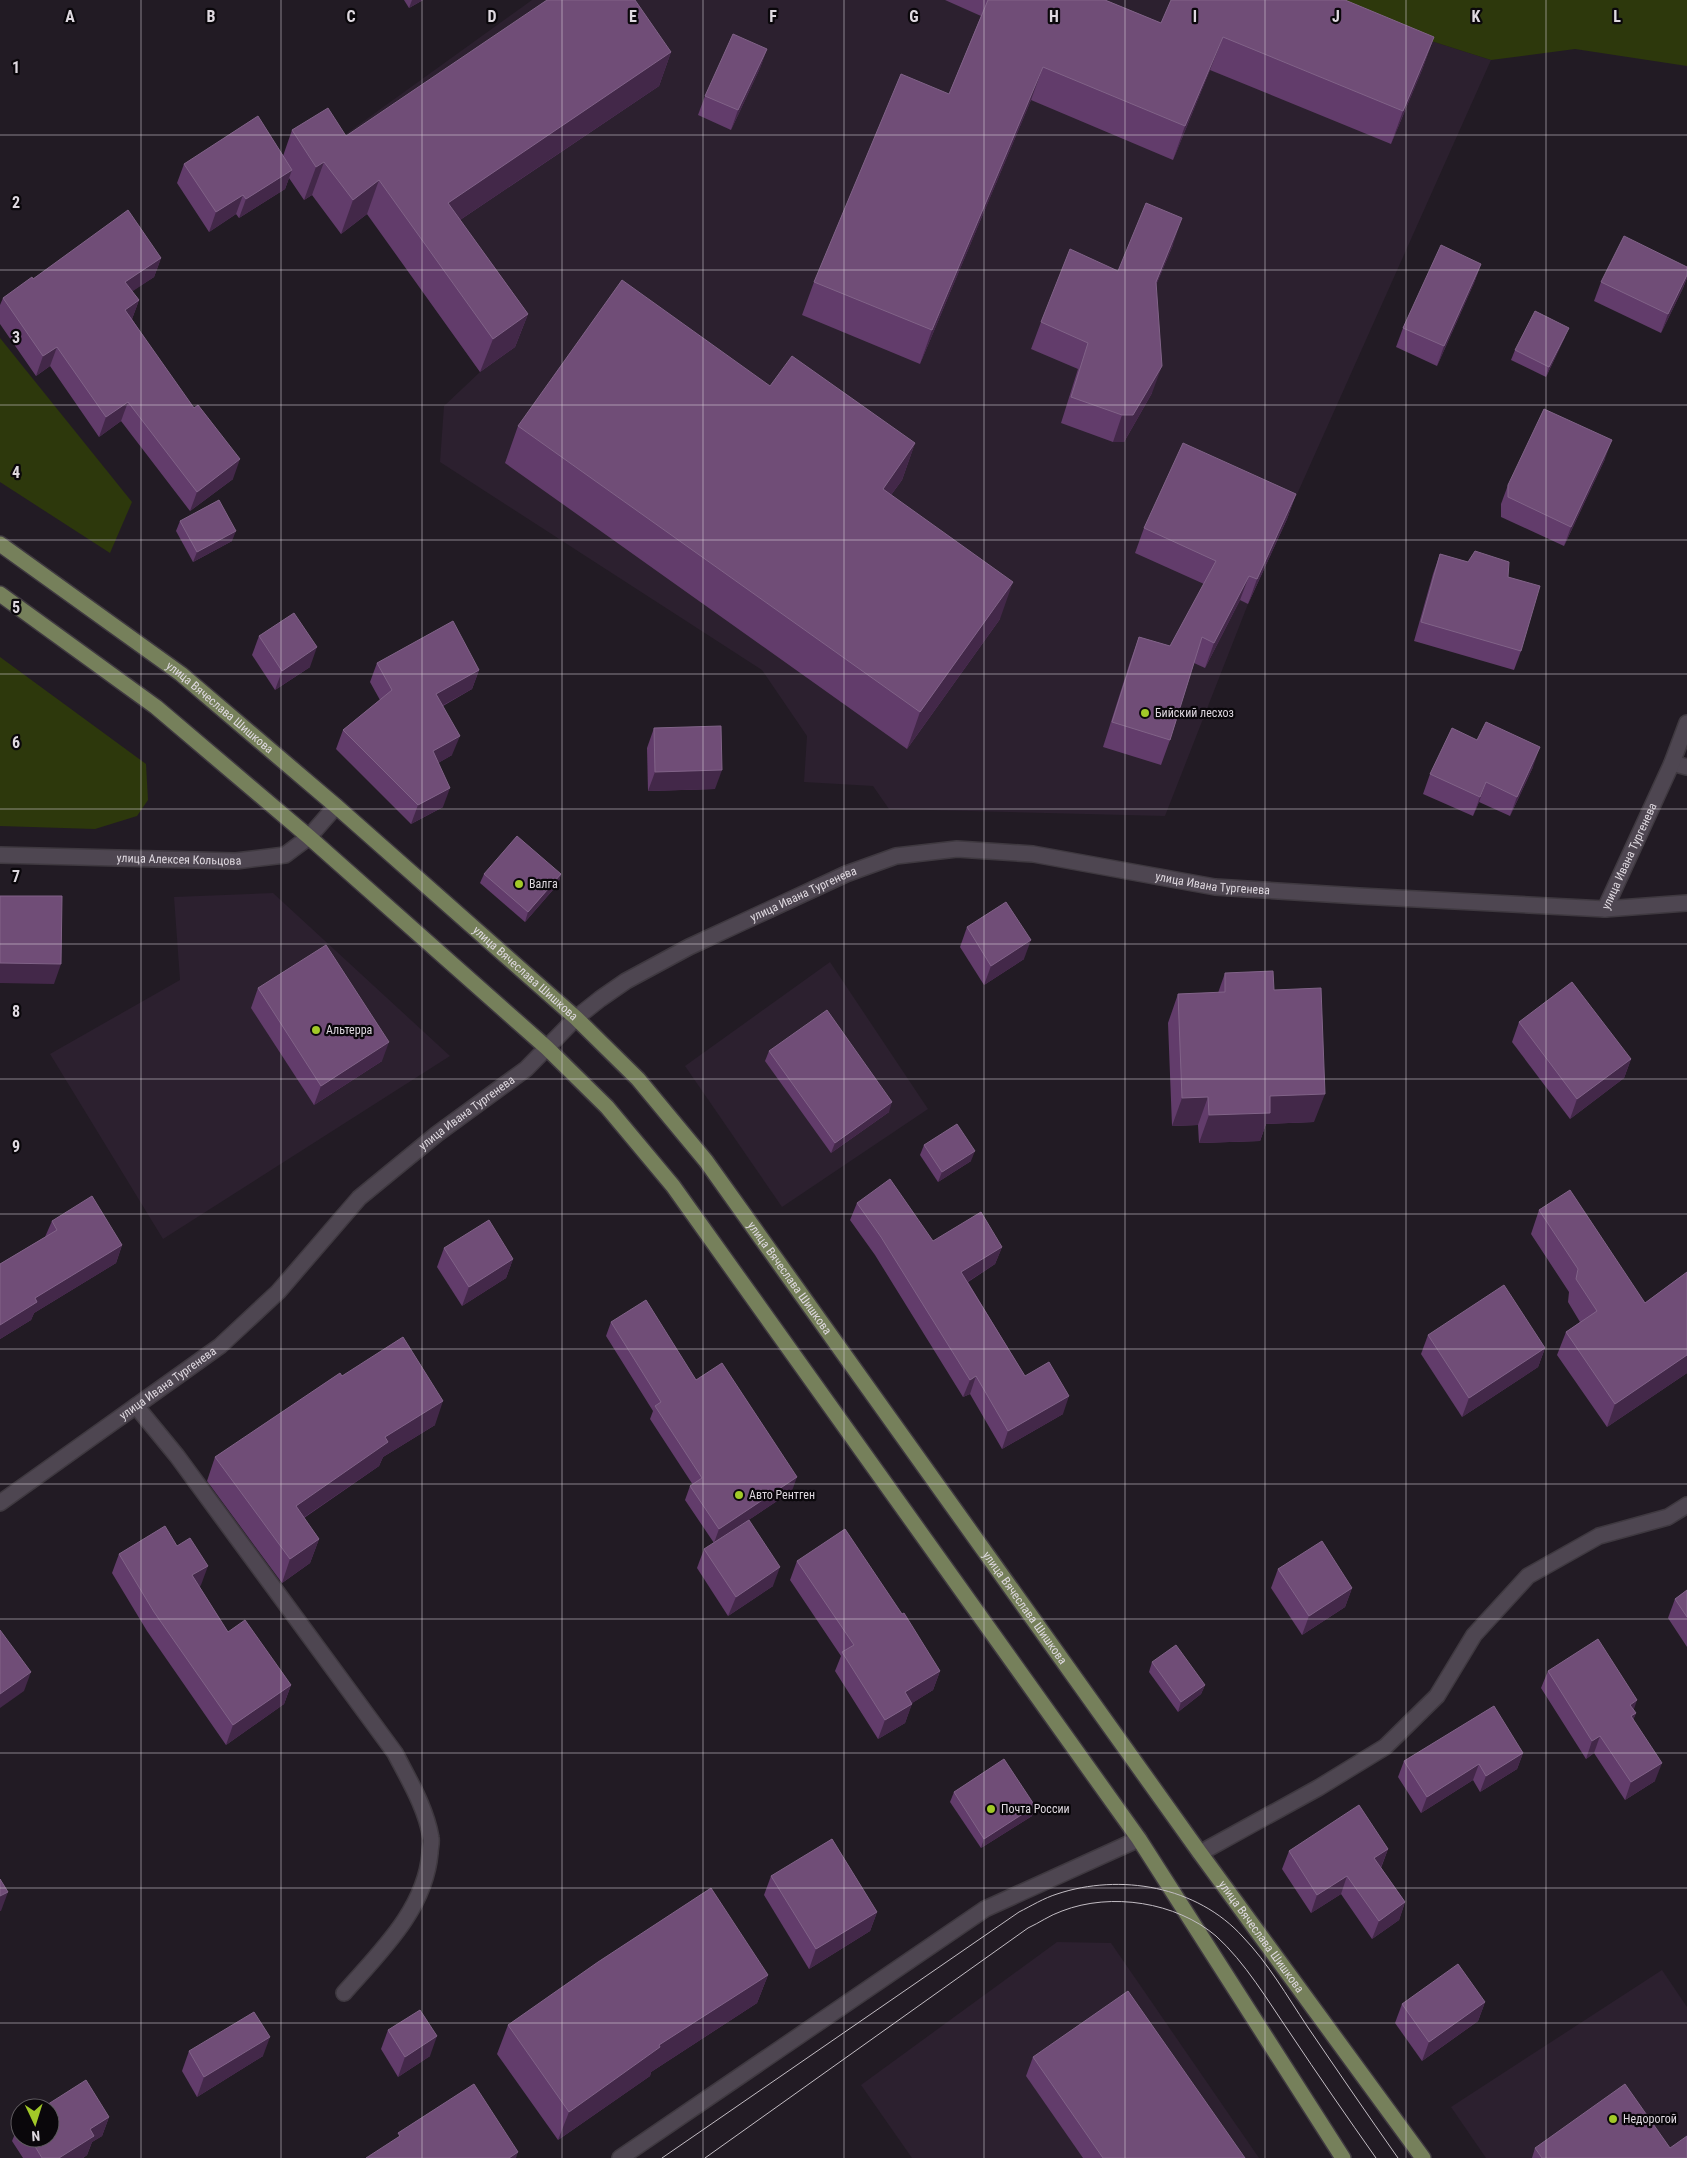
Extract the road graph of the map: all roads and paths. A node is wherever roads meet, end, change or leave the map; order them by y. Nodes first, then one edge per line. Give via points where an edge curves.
1 (0, 544) edge
2 (0, 594) edge
3 (1687, 724) edge
4 (1680, 765) edge
5 (336, 806) junction
6 (309, 837) junction
7 (0, 855) edge
8 (1687, 903) edge
9 (1605, 909) junction
10 (576, 1018) junction
11 (548, 1048) junction
12 (136, 1406) junction
13 (0, 1503) edge
14 (1687, 1505) edge
15 (1139, 1839) junction
16 (1200, 1853) junction
17 (344, 1993) dead end
18 (620, 2158) edge
19 (1343, 2158) edge
20 (1424, 2158) edge

1 - 5 main road, улица Вячеслава Шишкова via 181,674
2 - 6 main road via 156,707
3 - 4 street, улица Ивана Тургенева
4 - 9 street, улица Ивана Тургенева
5 - 6 street, улица Алексея Кольцова
5 - 10 main road, улица Вячеслава Шишкова
6 - 7 street, улица Алексея Кольцова via 285,855 236,861
6 - 11 main road
8 - 9 street
9 - 10 street, улица Ивана Тургенева via 1215,887 1033,854 958,849 896,856 846,874 689,947 626,981
10 - 11 street, улица Ивана Тургенева
10 - 16 main road, улица Вячеслава Шишкова via 638,1079 706,1161
11 - 12 street, улица Ивана Тургенева via 526,1069 437,1134 359,1198 278,1292 220,1346
11 - 15 main road via 607,1107 673,1186
12 - 13 street, улица Ивана Тургенева
12 - 17 street via 177,1456 396,1753 418,1797 431,1839 429,1870 415,1905 389,1942
14 - 16 street via 1668,1517 1599,1536 1528,1576 1474,1635 1438,1696 1385,1747
15 - 18 street via 985,1910
15 - 19 main road
16 - 20 main road, улица Вячеслава Шишкова

